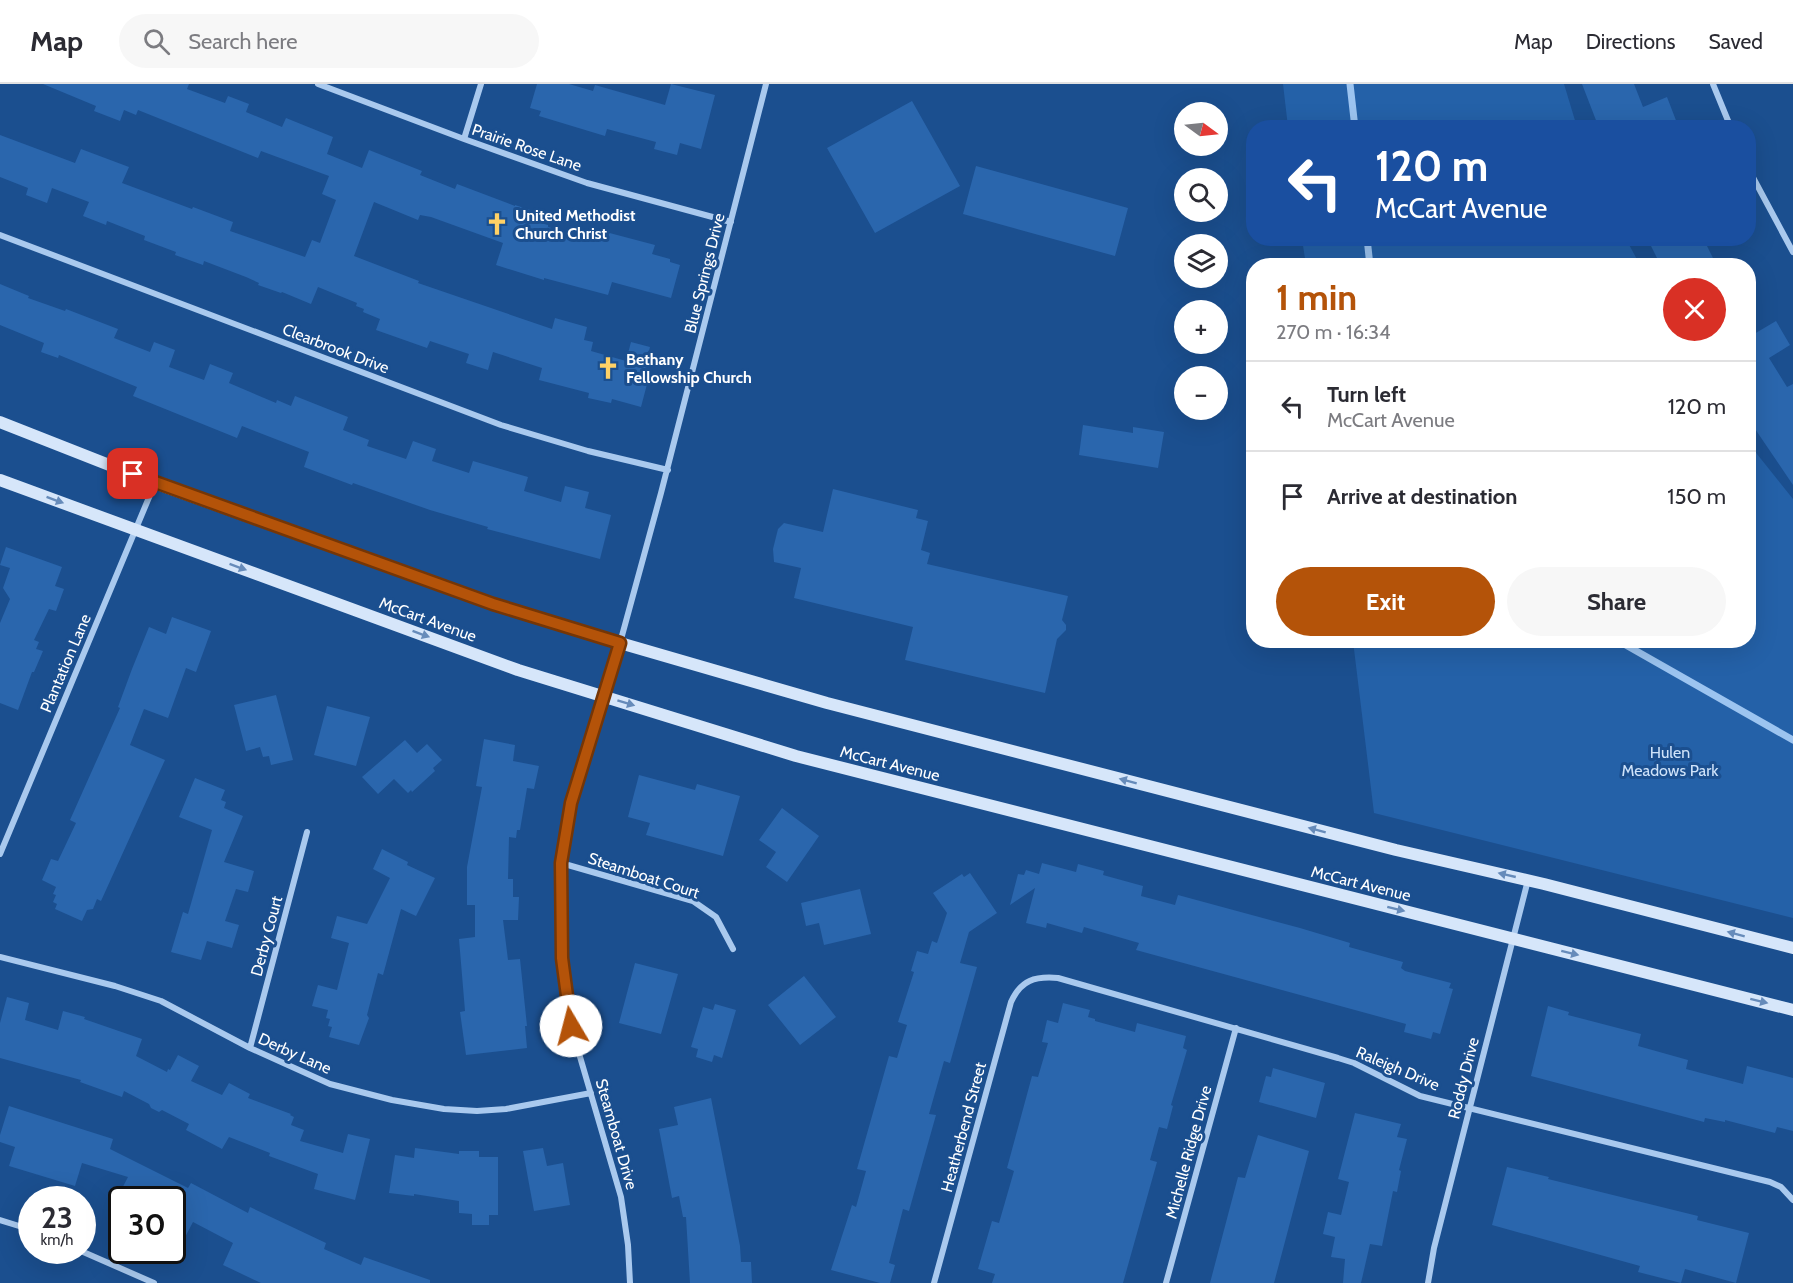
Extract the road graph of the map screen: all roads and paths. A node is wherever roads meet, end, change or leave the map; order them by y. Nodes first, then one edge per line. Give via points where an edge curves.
1 (318, 84) edge
2 (481, 84) edge
3 (766, 84) edge
4 (1713, 84) edge
5 (1728, 120) edge
6 (464, 140) junction
7 (1756, 183) edge
8 (731, 222) junction
9 (0, 235) edge
10 (1793, 252) edge
11 (0, 422) edge
12 (668, 470) junction
13 (0, 480) edge
14 (155, 483) junction
15 (136, 530) junction
16 (620, 643) junction
17 (604, 697) junction
18 (307, 832) dead end
19 (0, 854) edge
20 (561, 863) junction
21 (1528, 880) junction
22 (1513, 939) junction
23 (1793, 948) edge
24 (734, 949) dead end
25 (0, 957) edge
26 (1024, 982) joint
27 (1793, 1010) edge
28 (1236, 1028) junction
29 (250, 1048) junction
30 (591, 1093) junction
31 (1469, 1109) junction
32 (1793, 1200) edge
33 (0, 1220) edge
34 (18, 1226) edge
35 (96, 1258) edge
36 (154, 1283) edge
37 (630, 1283) edge
38 (934, 1283) edge
39 (1166, 1283) edge
40 (1428, 1283) edge

1 - 6 street, Prairie Rose Lane
2 - 6 street
3 - 8 street, Blue Springs Drive
4 - 5 street
6 - 8 street, Prairie Rose Lane via 587,183
7 - 10 street
8 - 12 street, Blue Springs Drive
9 - 12 street, Clearbrook Drive via 501,425 588,452
11 - 14 main road
12 - 16 street, Blue Springs Drive
13 -> 15 main road, McCart Avenue
14 - 15 street, Plantation Lane
14 - 16 main road via 493,604
15 -> 17 main road, McCart Avenue via 518,670
15 - 19 street, Plantation Lane
16 - 17 street, Steamboat Drive
21 -> 16 main road via 1396,850 826,703
17 - 20 street, Steamboat Drive via 571,803
17 -> 22 main road, McCart Avenue via 796,756
18 - 29 street, Derby Court
20 - 24 street, Steamboat Court via 693,901 716,917
20 - 30 street, Steamboat Drive via 562,958 571,1026
21 - 22 street, Roddy Drive
23 -> 21 main road
22 -> 27 main road, McCart Avenue
22 - 31 street, Roddy Drive
25 - 29 street, Derby Lane via 161,1001
26 - 28 street, Raleigh Drive via 1037,977 1058,978
26 - 38 street, Heatherbend Street via 1011,1002
28 - 31 street, Raleigh Drive via 1346,1060 1420,1096
28 - 39 street, Michelle Ridge Drive
29 - 30 street, Derby Lane via 330,1084 444,1109 506,1109
30 - 37 street, Steamboat Drive via 621,1197
31 - 32 street, Raleigh Drive via 1770,1182
31 - 40 street, Roddy Drive
33 - 34 street
35 - 36 street

